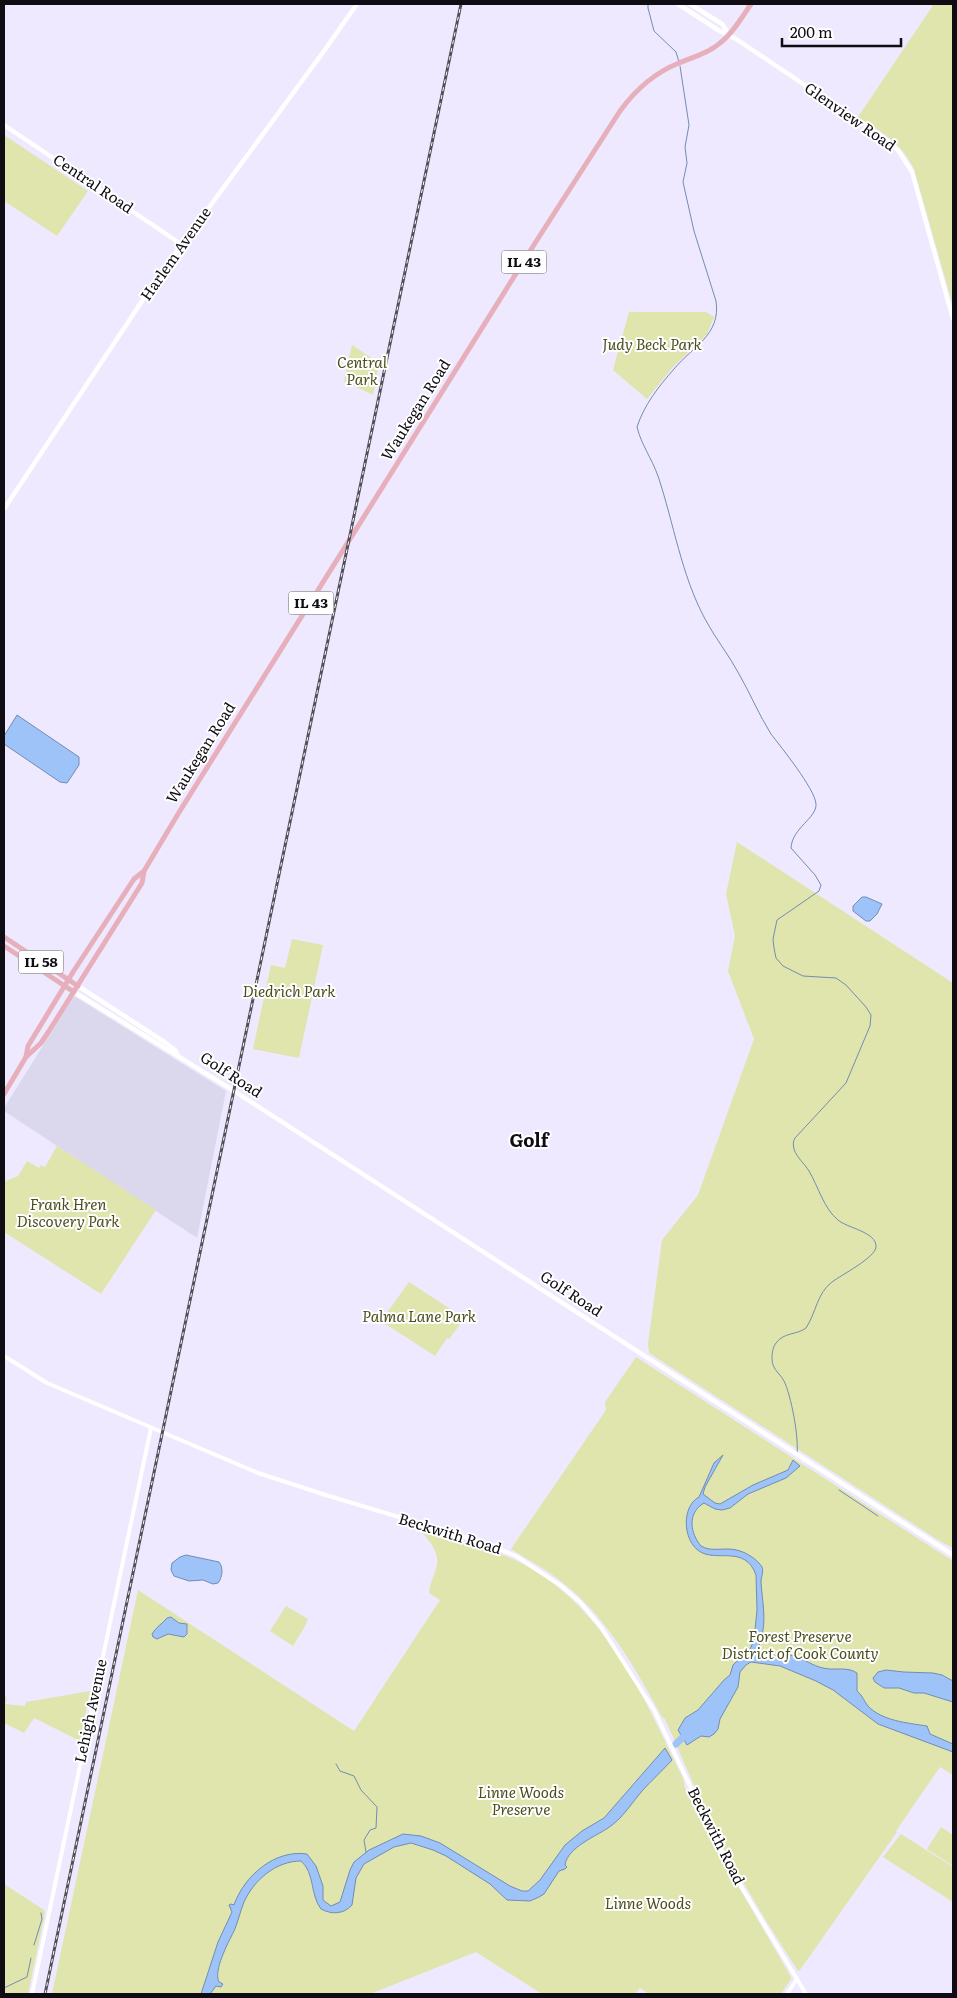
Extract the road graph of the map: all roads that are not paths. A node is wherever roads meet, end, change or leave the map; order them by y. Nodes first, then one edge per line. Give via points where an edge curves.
1 (357, 4) edge
2 (678, 4) edge
3 (690, 4) edge
4 (751, 4) edge
5 (729, 34) junction
6 (4, 125) edge
7 (181, 244) junction
8 (953, 318) edge
9 (4, 509) edge
10 (144, 871) junction
11 (4, 937) edge
12 (4, 946) edge
13 (69, 980) junction
14 (65, 986) junction
15 (78, 986) junction
16 (74, 992) junction
17 (176, 1054) junction
18 (26, 1057) junction
19 (4, 1094) edge
20 (4, 1356) edge
21 (151, 1428) junction
22 (953, 1555) edge
23 (797, 1979) junction
24 (32, 1994) edge
25 (787, 1994) edge
26 (806, 1994) edge

1 - 7 main road, Harlem Avenue
2 - 5 main road, Glenview Road
3 - 5 main road, Glenview Road via 722,24
4 - 5 main road, Waukegan Road / IL 43
5 - 8 main road, Glenview Road via 898,150 912,172
5 - 10 main road, Waukegan Road / IL 43 via 704,54 676,64 649,80 616,117
6 - 7 main road, Central Road
7 - 9 main road, Harlem Avenue
10 - 13 main road, Waukegan Road / IL 43 via 134,879
10 - 15 main road, Waukegan Road / IL 43 via 142,883
11 - 13 main road, Golf Road / IL 58
12 - 14 main road, Golf Road / IL 58
13 - 14 main road, Waukegan Road / IL 43
13 - 15 main road, Golf Road / IL 58
14 - 16 main road, Golf Road
14 - 18 main road, IL 43 via 28,1046
15 - 16 main road, Waukegan Road / IL 43
15 - 17 main road, Golf Road via 170,1046
16 - 17 main road, Golf Road via 171,1054
16 - 18 main road, IL 43 via 41,1043
17 - 22 main road, Golf Road
18 - 19 main road, IL 43
20 - 21 street, Beckwith Road via 47,1384
21 - 23 street, Beckwith Road via 268,1476 466,1536 516,1556 560,1585 590,1613 654,1710 733,1873
21 - 24 street, Lehigh Avenue
23 - 25 street
23 - 26 street, Beckwith Road

